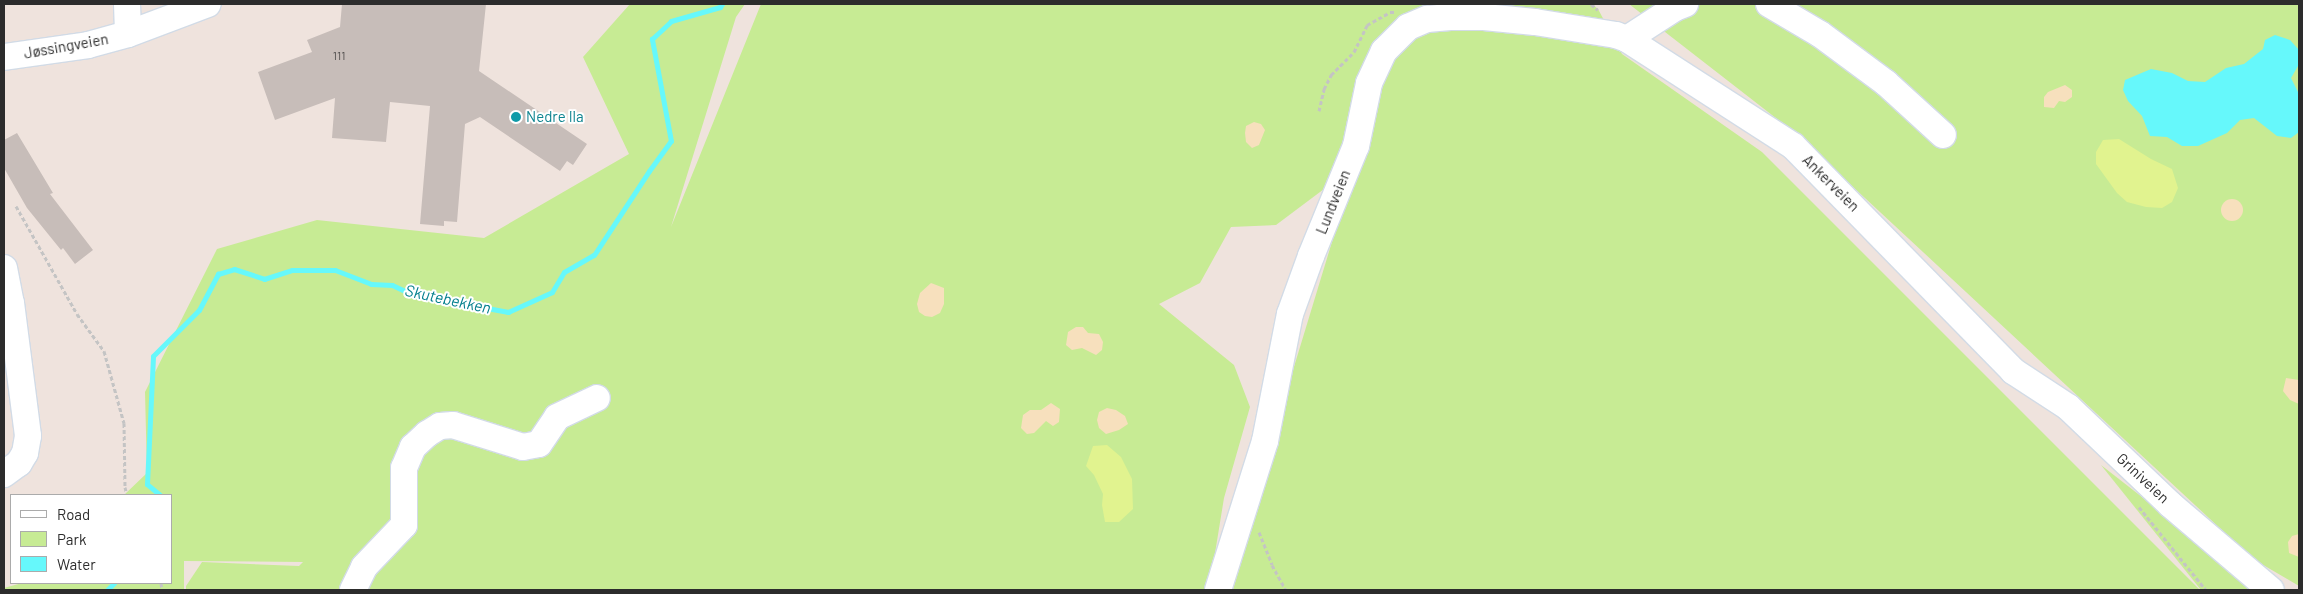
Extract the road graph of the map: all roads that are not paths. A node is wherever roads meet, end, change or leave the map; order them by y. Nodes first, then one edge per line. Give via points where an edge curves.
1 (128, 4) edge
2 (208, 4) edge
3 (1685, 4) edge
4 (1769, 4) edge
5 (128, 34) junction
6 (1622, 37) junction
7 (4, 57) edge
8 (1943, 135) dead end
9 (4, 268) edge
10 (2013, 371) joint
11 (597, 398) dead end
12 (4, 474) edge
13 (353, 590) edge
14 (1218, 590) edge
15 (2271, 590) edge

1 - 5 street, Jøssingveien
2 - 5 street, Jøssingveien
3 - 6 street
4 - 8 street via 1820,34 1879,78
5 - 7 street, Jøssingveien via 88,45
6 - 10 street, Ankerveien via 1793,146
6 - 14 street, Lundveien via 1484,17 1450,16 1428,19 1408,27 1384,51 1369,83 1356,146 1290,314 1265,441
9 - 12 street via 28,436 25,453 19,463
10 - 15 street, Griniveien via 2068,407 2171,505
11 - 13 street via 558,418 539,444 523,448 453,424 440,426 427,434 413,447 404,468 404,525 364,567

